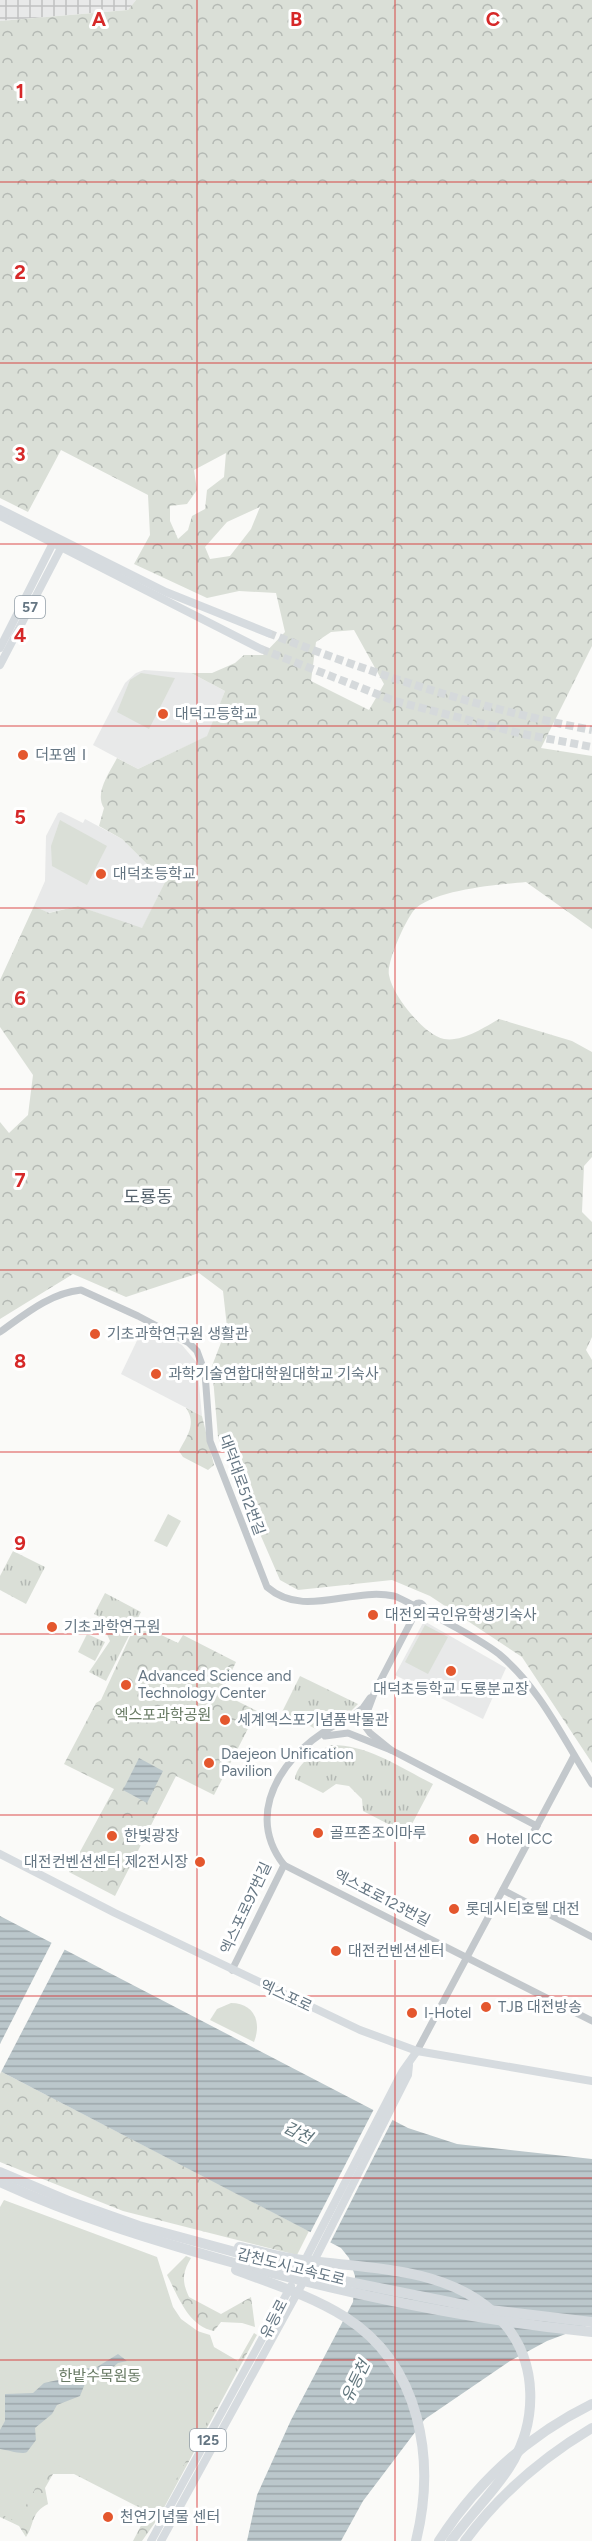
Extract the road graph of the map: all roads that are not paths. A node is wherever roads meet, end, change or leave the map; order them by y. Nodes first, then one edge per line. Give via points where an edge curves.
1 (0, 509) edge
2 (0, 516) edge
3 (58, 543) junction
4 (268, 633) tunnel mouth
5 (0, 648) edge
6 (261, 649) tunnel mouth
7 (0, 665) edge
8 (0, 1332) edge
9 (418, 1609) junction
10 (375, 1691) junction
11 (349, 1718) junction
12 (363, 1724) junction
13 (351, 1734) junction
14 (321, 1736) junction
15 (391, 1750) junction
16 (574, 1756) junction
17 (592, 1784) edge
18 (537, 1826) junction
19 (0, 1854) edge
20 (284, 1864) junction
21 (503, 1890) junction
22 (592, 1937) edge
23 (467, 1956) junction
24 (232, 1970) junction
25 (592, 2021) edge
26 (417, 2051) junction
27 (592, 2080) edge
28 (0, 2172) edge
29 (0, 2182) edge
30 (178, 2242) junction
31 (251, 2262) junction
32 (592, 2322) edge
33 (274, 2328) junction
34 (592, 2332) edge
35 (592, 2404) edge
36 (592, 2428) edge
37 (151, 2541) edge
38 (161, 2541) edge
39 (416, 2541) edge
40 (439, 2541) edge
41 (452, 2541) edge
42 (465, 2541) edge

1 - 3 main road
2 - 3 main road
3 - 4 main road
3 - 5 main road, 57
3 - 6 main road
3 - 7 main road, 57
8 - 9 street, 대덕대로512번길 via 52,1298 81,1290 189,1343 205,1373 210,1441 267,1587 294,1602 375,1594 396,1597
9 - 10 street
9 - 16 street, 대덕대로512번길 via 497,1653 525,1679 554,1718
10 - 11 street, 엑스포로97번길 via 363,1708
10 - 12 street
11 - 12 street via 356,1717
11 - 13 street via 345,1725
11 - 14 street, 엑스포로97번길
12 - 13 street via 361,1732
12 - 15 street
13 - 14 street
13 - 15 street
14 - 20 street, 엑스포로97번길 via 291,1758 272,1795 269,1829
15 - 18 street
16 - 17 street, 대덕대로512번길
16 - 18 street
18 - 21 street
19 - 24 main road, 엑스포로
20 - 23 street, 엑스포로123번길
20 - 24 street, 엑스포로97번길
21 - 22 street
21 - 23 street
23 - 25 street, 엑스포로123번길
23 - 26 street
24 - 26 main road, 엑스포로 via 360,2030
26 - 27 main road, 엑스포로
26 - 33 main road, 유등로 via 402,2072
28 - 30 highway, 갑천도시고속도로
29 - 30 highway, 갑천도시고속도로 via 90,2220
30 - 31 highway, 갑천도시고속도로
30 - 31 highway
31 - 32 highway, 갑천도시고속도로 via 490,2310
31 - 34 highway, 갑천도시고속도로 via 332,2288 489,2320
31 - 39 highway via 357,2325 387,2357 412,2401 423,2439 425,2493
31 - 41 highway via 438,2280 465,2291 508,2327 521,2350 529,2378 531,2408 526,2432 516,2455
33 - 37 main road, 유등로 / 125 via 264,2339
33 - 38 main road, 유등로 / 125 via 262,2360
35 - 40 highway via 537,2437 504,2464 470,2499
36 - 42 highway via 524,2477

